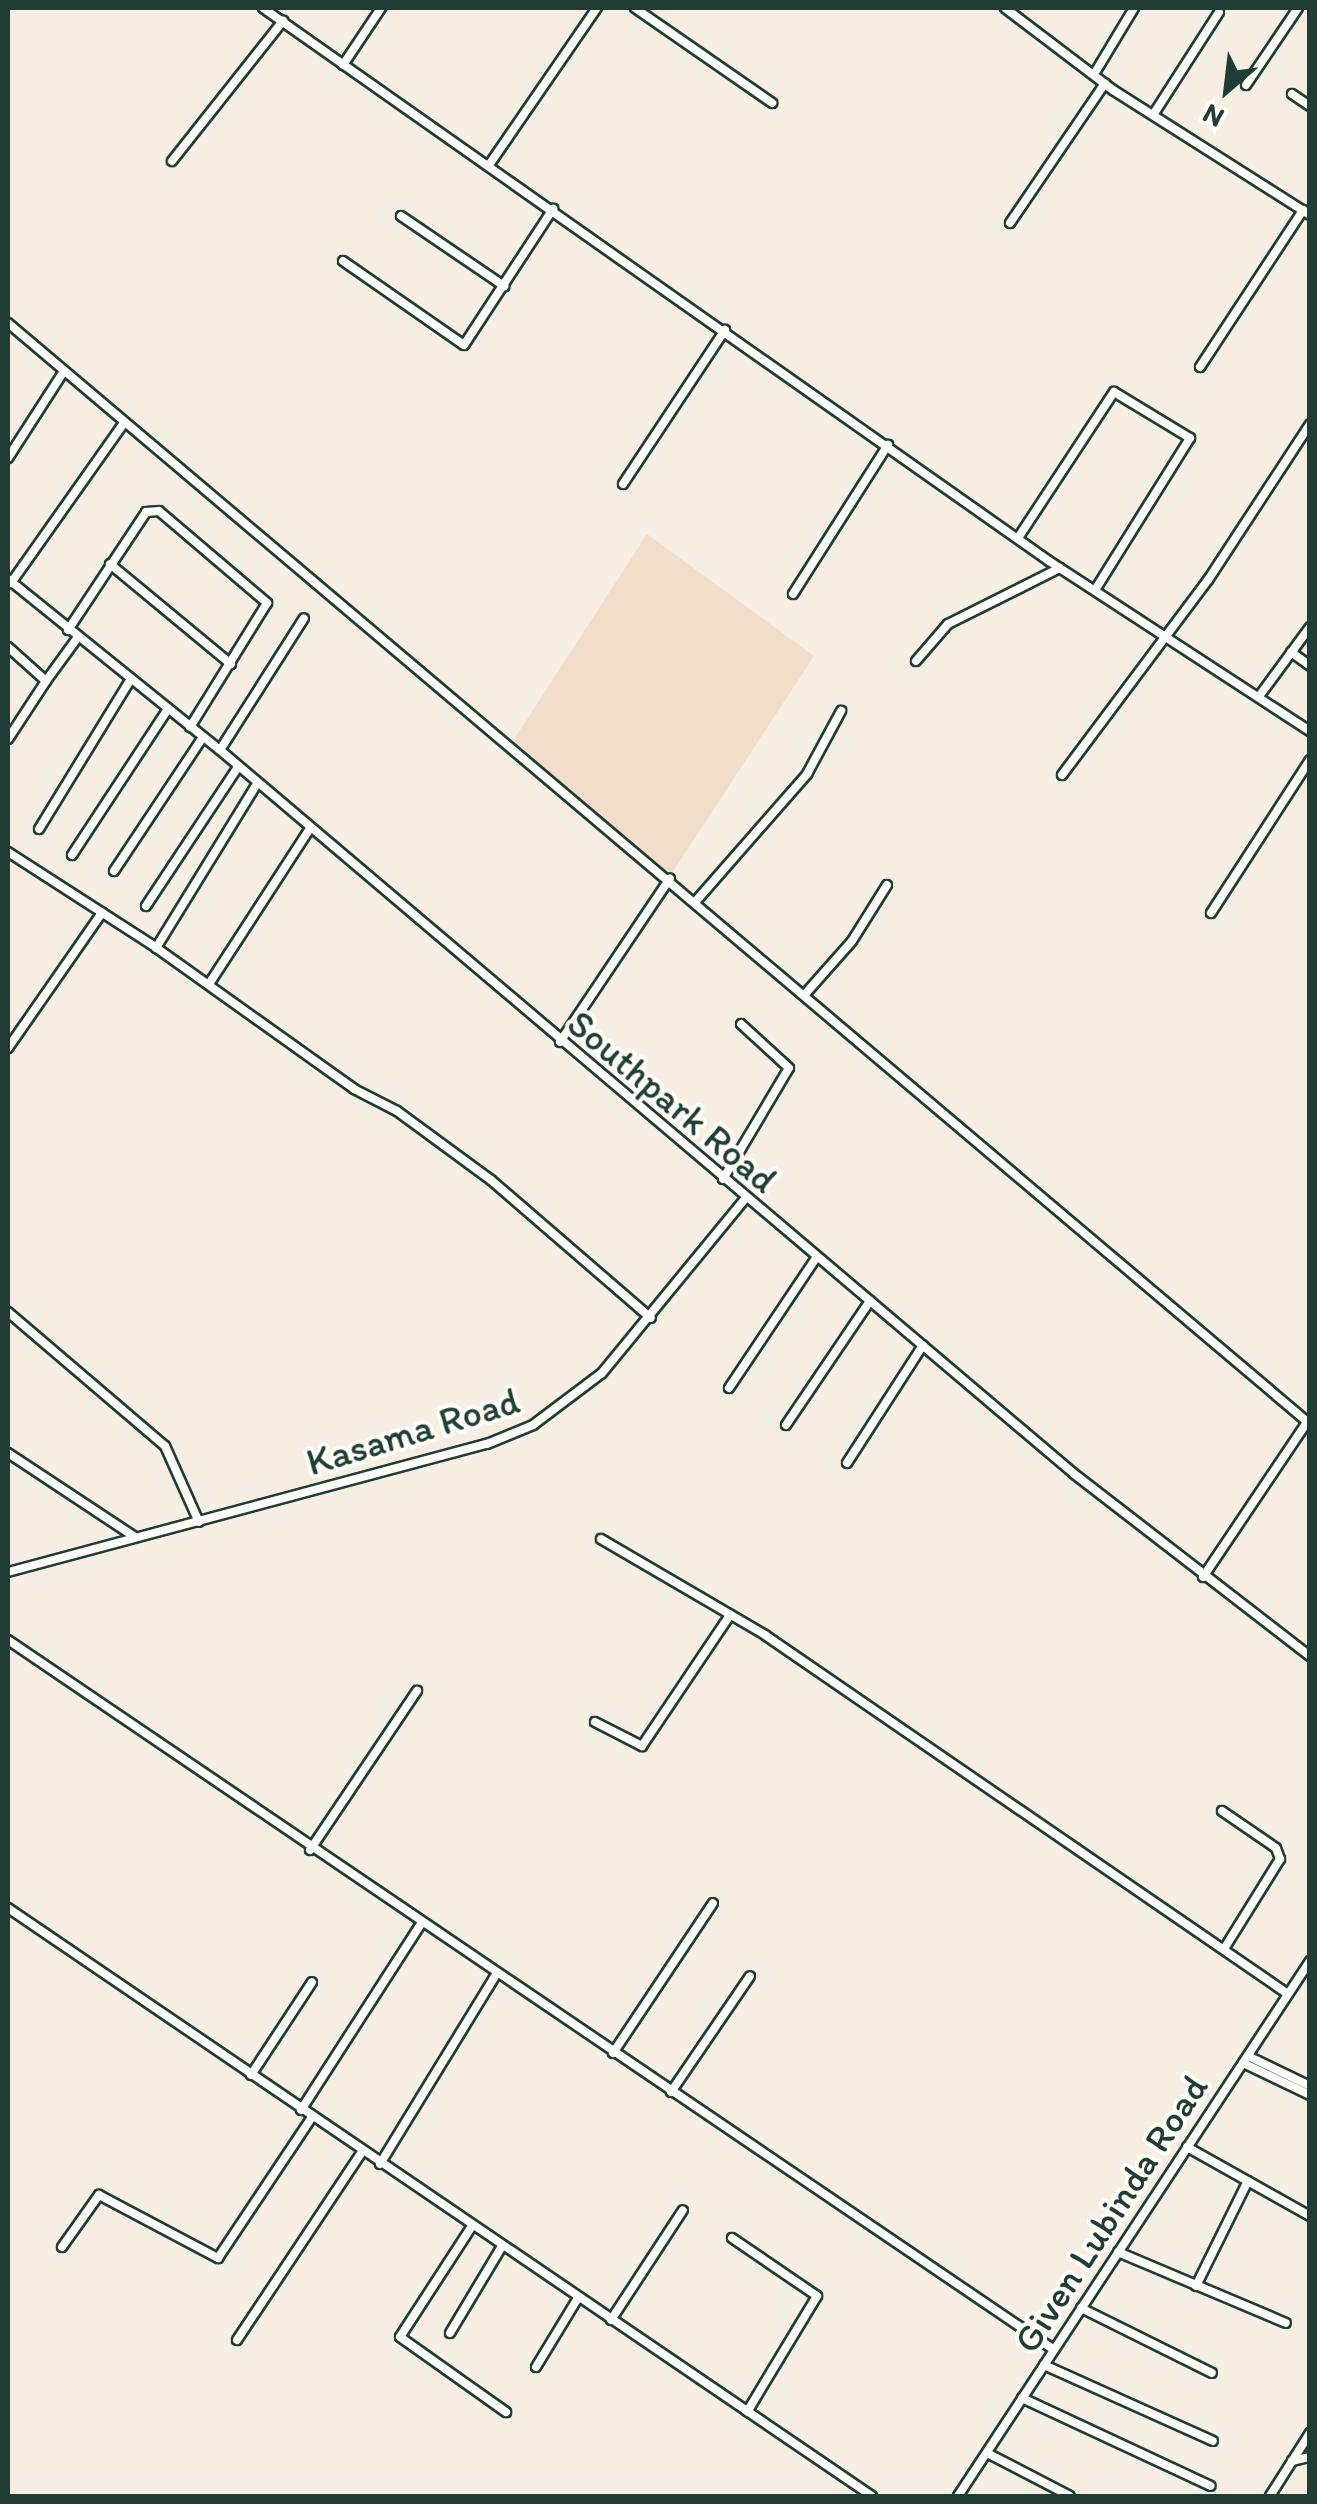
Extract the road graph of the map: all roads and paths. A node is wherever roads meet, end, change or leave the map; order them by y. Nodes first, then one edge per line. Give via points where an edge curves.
1 (264, 8) edge
2 (381, 8) edge
3 (597, 8) edge
4 (635, 8) edge
5 (1004, 8) edge
6 (1134, 8) edge
7 (1298, 8) edge
8 (1219, 12) dead end
9 (283, 21) junction
10 (343, 65) junction
11 (1096, 71) junction
12 (1106, 83) junction
13 (1246, 85) dead end
14 (1292, 94) dead end
15 (772, 103) dead end
16 (1310, 106) edge
17 (1153, 115) junction
18 (172, 161) dead end
19 (490, 166) junction
20 (553, 208) junction
21 (1306, 212) edge
22 (401, 216) dead end
23 (1010, 223) dead end
24 (342, 261) dead end
25 (504, 286) junction
26 (8, 323) edge
27 (725, 330) junction
28 (1200, 367) dead end
29 (64, 371) junction
30 (124, 424) junction
31 (1310, 424) edge
32 (888, 444) junction
33 (8, 458) edge
34 (623, 484) dead end
35 (1018, 538) junction
36 (110, 564) junction
37 (1060, 568) junction
38 (9, 581) edge
39 (1095, 590) junction
40 (792, 594) dead end
41 (304, 618) dead end
42 (1310, 627) edge
43 (68, 630) junction
44 (1168, 636) junction
45 (78, 637) junction
46 (8, 647) edge
47 (1291, 652) junction
48 (916, 661) dead end
49 (231, 664) junction
50 (1310, 666) edge
51 (130, 679) junction
52 (46, 682) junction
53 (1260, 695) junction
54 (168, 710) junction
55 (841, 711) dead end
56 (190, 726) junction
57 (1310, 731) edge
58 (203, 737) junction
59 (8, 740) edge
60 (220, 750) junction
61 (1310, 760) edge
62 (238, 766) junction
63 (1062, 775) dead end
64 (257, 784) junction
65 (39, 829) dead end
66 (309, 830) junction
67 (8, 852) edge
68 (72, 854) dead end
69 (114, 871) dead end
70 (670, 878) junction
71 (887, 885) dead end
72 (696, 901) junction
73 (146, 906) dead end
74 (102, 912) junction
75 (1211, 913) dead end
76 (156, 948) junction
77 (209, 984) junction
78 (806, 993) junction
79 (741, 1024) dead end
80 (560, 1042) junction
81 (8, 1048) edge
82 (722, 1179) junction
83 (745, 1199) junction
84 (816, 1258) junction
85 (870, 1301) junction
86 (8, 1312) edge
87 (651, 1318) junction
88 (923, 1345) junction
89 (729, 1388) dead end
90 (1308, 1423) edge
91 (786, 1425) dead end
92 (8, 1452) edge
93 (847, 1463) dead end
94 (199, 1522) junction
95 (135, 1537) junction
96 (601, 1539) dead end
97 (8, 1572) edge
98 (1203, 1578) junction
99 (730, 1616) junction
100 (8, 1640) edge
101 (1310, 1656) edge
102 (416, 1691) dead end
103 (595, 1722) dead end
104 (1222, 1810) dead end
105 (310, 1850) junction
106 (713, 1903) dead end
107 (11, 1913) edge
108 (421, 1924) junction
109 (8, 1927) edge
110 (1224, 1949) junction
111 (1310, 1962) edge
112 (496, 1975) junction
113 (750, 1976) dead end
114 (312, 1982) dead end
115 (1288, 1994) junction
116 (613, 2053) junction
117 (1246, 2059) junction
118 (251, 2075) junction
119 (1310, 2086) edge
120 (671, 2092) junction
121 (1310, 2095) edge
122 (302, 2110) junction
123 (312, 2117) junction
124 (1187, 2148) junction
125 (362, 2152) junction
126 (380, 2164) junction
127 (1248, 2181) junction
128 (683, 2210) dead end
129 (1310, 2216) edge
130 (472, 2226) junction
131 (732, 2238) dead end
132 (502, 2246) junction
133 (62, 2247) dead end
134 (1118, 2252) junction
135 (1196, 2286) junction
136 (578, 2298) junction
137 (1081, 2308) junction
138 (611, 2320) junction
139 (1286, 2323) dead end
140 (450, 2333) dead end
141 (237, 2340) dead end
142 (1054, 2349) junction
143 (1044, 2365) junction
144 (536, 2367) dead end
145 (1212, 2373) dead end
146 (1022, 2398) junction
147 (506, 2412) dead end
148 (747, 2412) junction
149 (1310, 2432) edge
150 (1212, 2441) dead end
151 (986, 2453) junction
152 (1310, 2457) edge
153 (1292, 2462) junction
154 (1211, 2486) dead end
155 (872, 2496) edge
156 (958, 2496) edge
157 (1070, 2496) edge
158 (1270, 2496) edge

1 - 9 street
2 - 10 street
3 - 19 street
4 - 15 street
5 - 11 street
6 - 11 street
7 - 13 street
8 - 17 street
9 - 10 street
9 - 18 street
10 - 19 street
11 - 12 street
12 - 17 street
12 - 23 street
14 - 16 street
17 - 21 street
19 - 20 street
20 - 25 street
20 - 27 street
21 - 28 street
22 - 25 street
24 - 25 street via 464,345
26 - 29 street
27 - 32 street
27 - 34 street
29 - 30 street
29 - 33 street
30 - 38 street
30 - 70 street
31 - 44 street
32 - 35 street
32 - 40 street
35 - 37 street
35 - 39 street via 1114,392 1190,438
36 - 43 street
36 - 49 street
36 - 49 street via 146,512 159,511 267,604
37 - 39 street
37 - 48 street via 948,624
38 - 43 street, Southpark Road
39 - 44 street
41 - 60 street
42 - 47 street
43 - 45 street, Southpark Road
44 - 53 street
44 - 63 street via 1157,642
45 - 51 street, Southpark Road
45 - 52 street
46 - 52 street
47 - 50 street
47 - 53 street
49 - 56 street
51 - 54 street, Southpark Road
51 - 65 street
52 - 59 street
53 - 57 street
54 - 56 street, Southpark Road
54 - 68 street
55 - 72 street via 807,774
56 - 58 street, Southpark Road
58 - 60 street, Southpark Road
58 - 69 street
60 - 62 street, Southpark Road
61 - 75 street
62 - 64 street, Southpark Road
62 - 73 street
64 - 66 street, Southpark Road
64 - 76 street
66 - 77 street
66 - 80 street, Southpark Road
67 - 74 street
70 - 72 street
70 - 80 street
71 - 78 street via 852,941
72 - 78 street
74 - 76 street
74 - 81 street
76 - 77 street
77 - 87 street via 491,1180
78 - 90 street
79 - 82 street via 790,1068
80 - 82 street, Southpark Road
82 - 83 street, Southpark Road
83 - 84 street, Southpark Road
83 - 87 street, Kasama Road
84 - 85 street, Southpark Road
84 - 89 street
85 - 88 street, Southpark Road
85 - 91 street
86 - 94 street via 165,1446
87 - 94 street, Kasama Road via 602,1373 533,1425 487,1444
88 - 93 street
88 - 98 street, Southpark Road
90 - 98 street
92 - 95 street
94 - 95 street, Kasama Road
95 - 97 street, Kasama Road
96 - 99 street
98 - 101 street, Southpark Road
99 - 103 street via 642,1746
99 - 110 street
100 - 105 street
102 - 105 street
104 - 110 street via 1276,1848 1280,1859
105 - 108 street
106 - 116 street
107 - 109 street
107 - 118 street
108 - 112 street
108 - 122 street
110 - 115 street
111 - 115 street, Given Lubinda Road
112 - 116 street
112 - 126 street
113 - 120 street
114 - 118 street
115 - 117 street, Given Lubinda Road
116 - 120 street
117 - 119 street
117 - 121 street
117 - 124 street, Given Lubinda Road
118 - 122 street
120 - 142 street
122 - 123 street
123 - 125 street
123 - 133 street via 218,2258 98,2195
124 - 127 street
124 - 134 street, Given Lubinda Road
125 - 126 street
125 - 141 street
126 - 130 street
127 - 129 street
127 - 135 street
128 - 138 street
130 - 132 street
130 - 147 street via 400,2337
131 - 148 street via 817,2296
132 - 136 street
132 - 140 street
134 - 135 street
134 - 137 street, Given Lubinda Road
135 - 139 street
136 - 138 street
136 - 144 street
137 - 142 street, Given Lubinda Road
137 - 145 street
138 - 148 street
142 - 143 street, Given Lubinda Road
143 - 146 street, Given Lubinda Road
143 - 150 street
146 - 151 street, Given Lubinda Road
146 - 154 street
148 - 155 street
149 - 153 street
151 - 156 street, Given Lubinda Road
151 - 157 street
152 - 153 street
153 - 158 street

